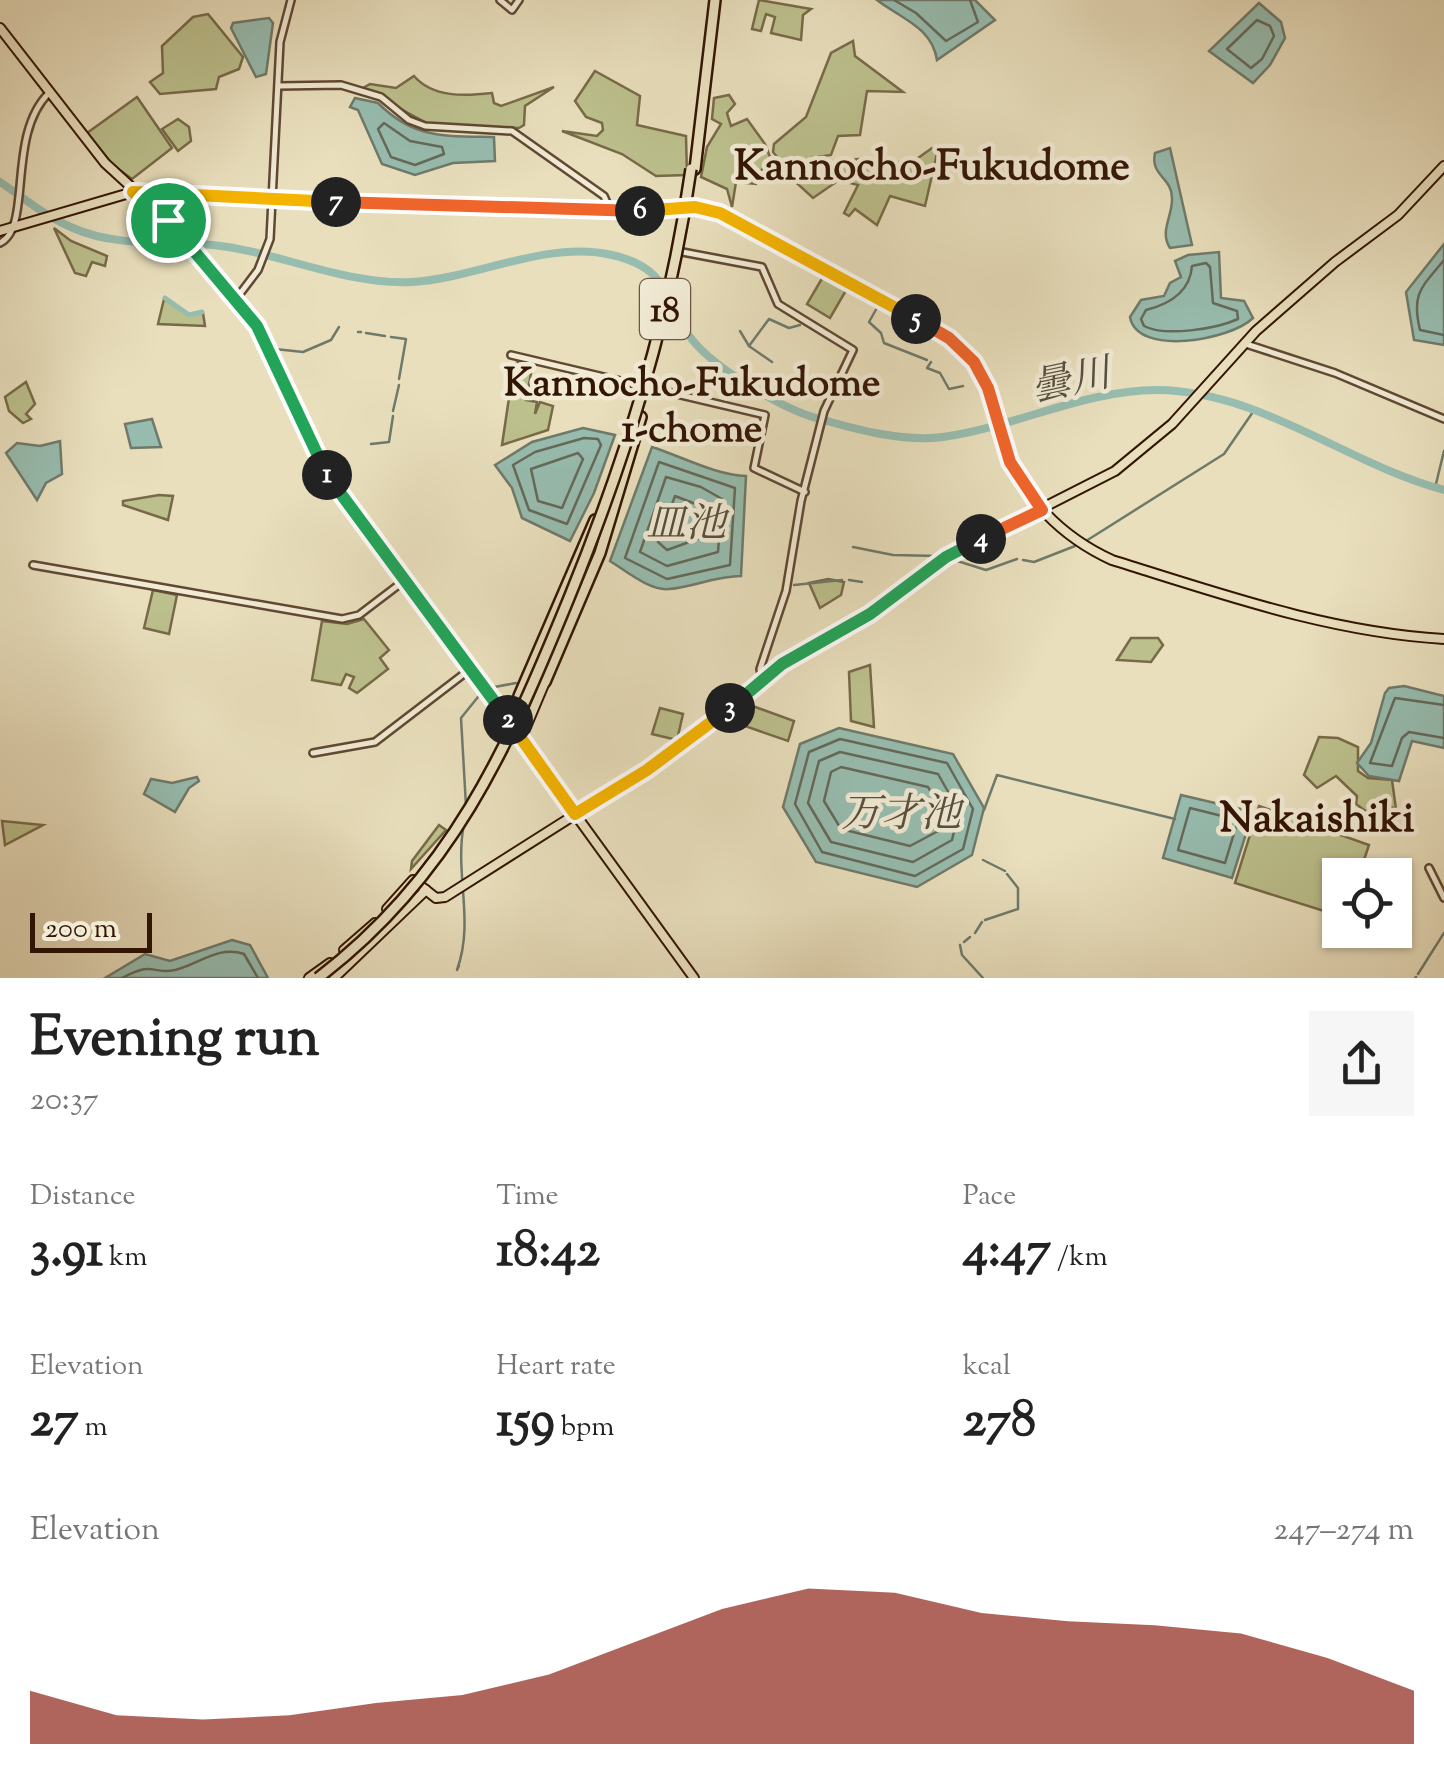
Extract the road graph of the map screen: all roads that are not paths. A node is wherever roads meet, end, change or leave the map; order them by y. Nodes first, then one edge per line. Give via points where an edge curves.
1 (291, 0) edge
2 (500, 0) edge
3 (519, 0) edge
4 (712, 0) edge
5 (0, 28) edge
6 (278, 86) junction
7 (49, 93) junction
8 (1444, 166) edge
9 (693, 169) junction
10 (133, 192) junction
11 (273, 199) junction
12 (610, 212) junction
13 (15, 228) junction
14 (0, 231) edge
15 (0, 243) edge
16 (673, 250) dead end
17 (236, 300) junction
18 (1244, 343) junction
19 (510, 355) dead end
20 (641, 417) junction
21 (1444, 420) edge
22 (626, 447) junction
23 (805, 492) junction
24 (1042, 510) junction
25 (34, 565) dead end
26 (404, 580) junction
27 (1444, 640) edge
28 (470, 670) junction
29 (762, 679) junction
30 (545, 682) joint
31 (519, 696) joint
32 (510, 722) junction
33 (522, 740) junction
34 (313, 753) dead end
35 (575, 814) junction
36 (1429, 868) dead end
37 (426, 890) junction
38 (1444, 898) edge
39 (309, 978) edge
40 (321, 978) edge
41 (334, 978) edge
42 (694, 978) edge

1 - 6 street
2 - 3 street via 512,10
4 - 9 highway, 18
5 - 7 main road
6 - 11 street
6 - 12 street via 350,87 381,97 424,126 512,130 604,196
7 - 10 main road
7 - 13 street via 26,128
8 - 18 main road via 1398,215
9 - 20 highway, 18, bridge via 673,294
9 - 22 highway, 18, bridge via 668,297
10 - 11 main road
10 - 13 main road
10 - 17 main road via 181,234
11 - 12 main road
11 - 17 street via 262,264
12 - 24 main road via 695,207 736,221 949,338 980,371 1010,462
13 - 14 main road
13 - 15 street
16 - 23 street via 762,267 778,304 852,348 826,404
17 - 26 main road via 269,346 332,484
18 - 21 street
18 - 24 main road via 1194,400 1115,470
19 - 23 street via 765,415 754,468
20 - 30 highway, 18, bridge via 604,544
20 - 40 highway, 18, bridge via 588,566 492,784 414,895
22 - 31 highway, 18, bridge
22 - 40 highway, 18, bridge via 531,690 477,802 411,892
23 - 29 street
24 - 27 main road via 1112,560 1349,630
24 - 29 main road via 946,557 870,614
25 - 26 street via 342,619 360,616
26 - 28 main road
28 - 32 main road
28 - 34 street via 375,742
29 - 35 main road via 703,730
30 - 33 main road, 18
31 - 32 main road, 18
32 - 33 main road
33 - 35 main road
35 - 37 main road via 445,897
35 - 42 main road
36 - 38 street
37 - 39 main road via 413,880 374,924
37 - 41 main road

